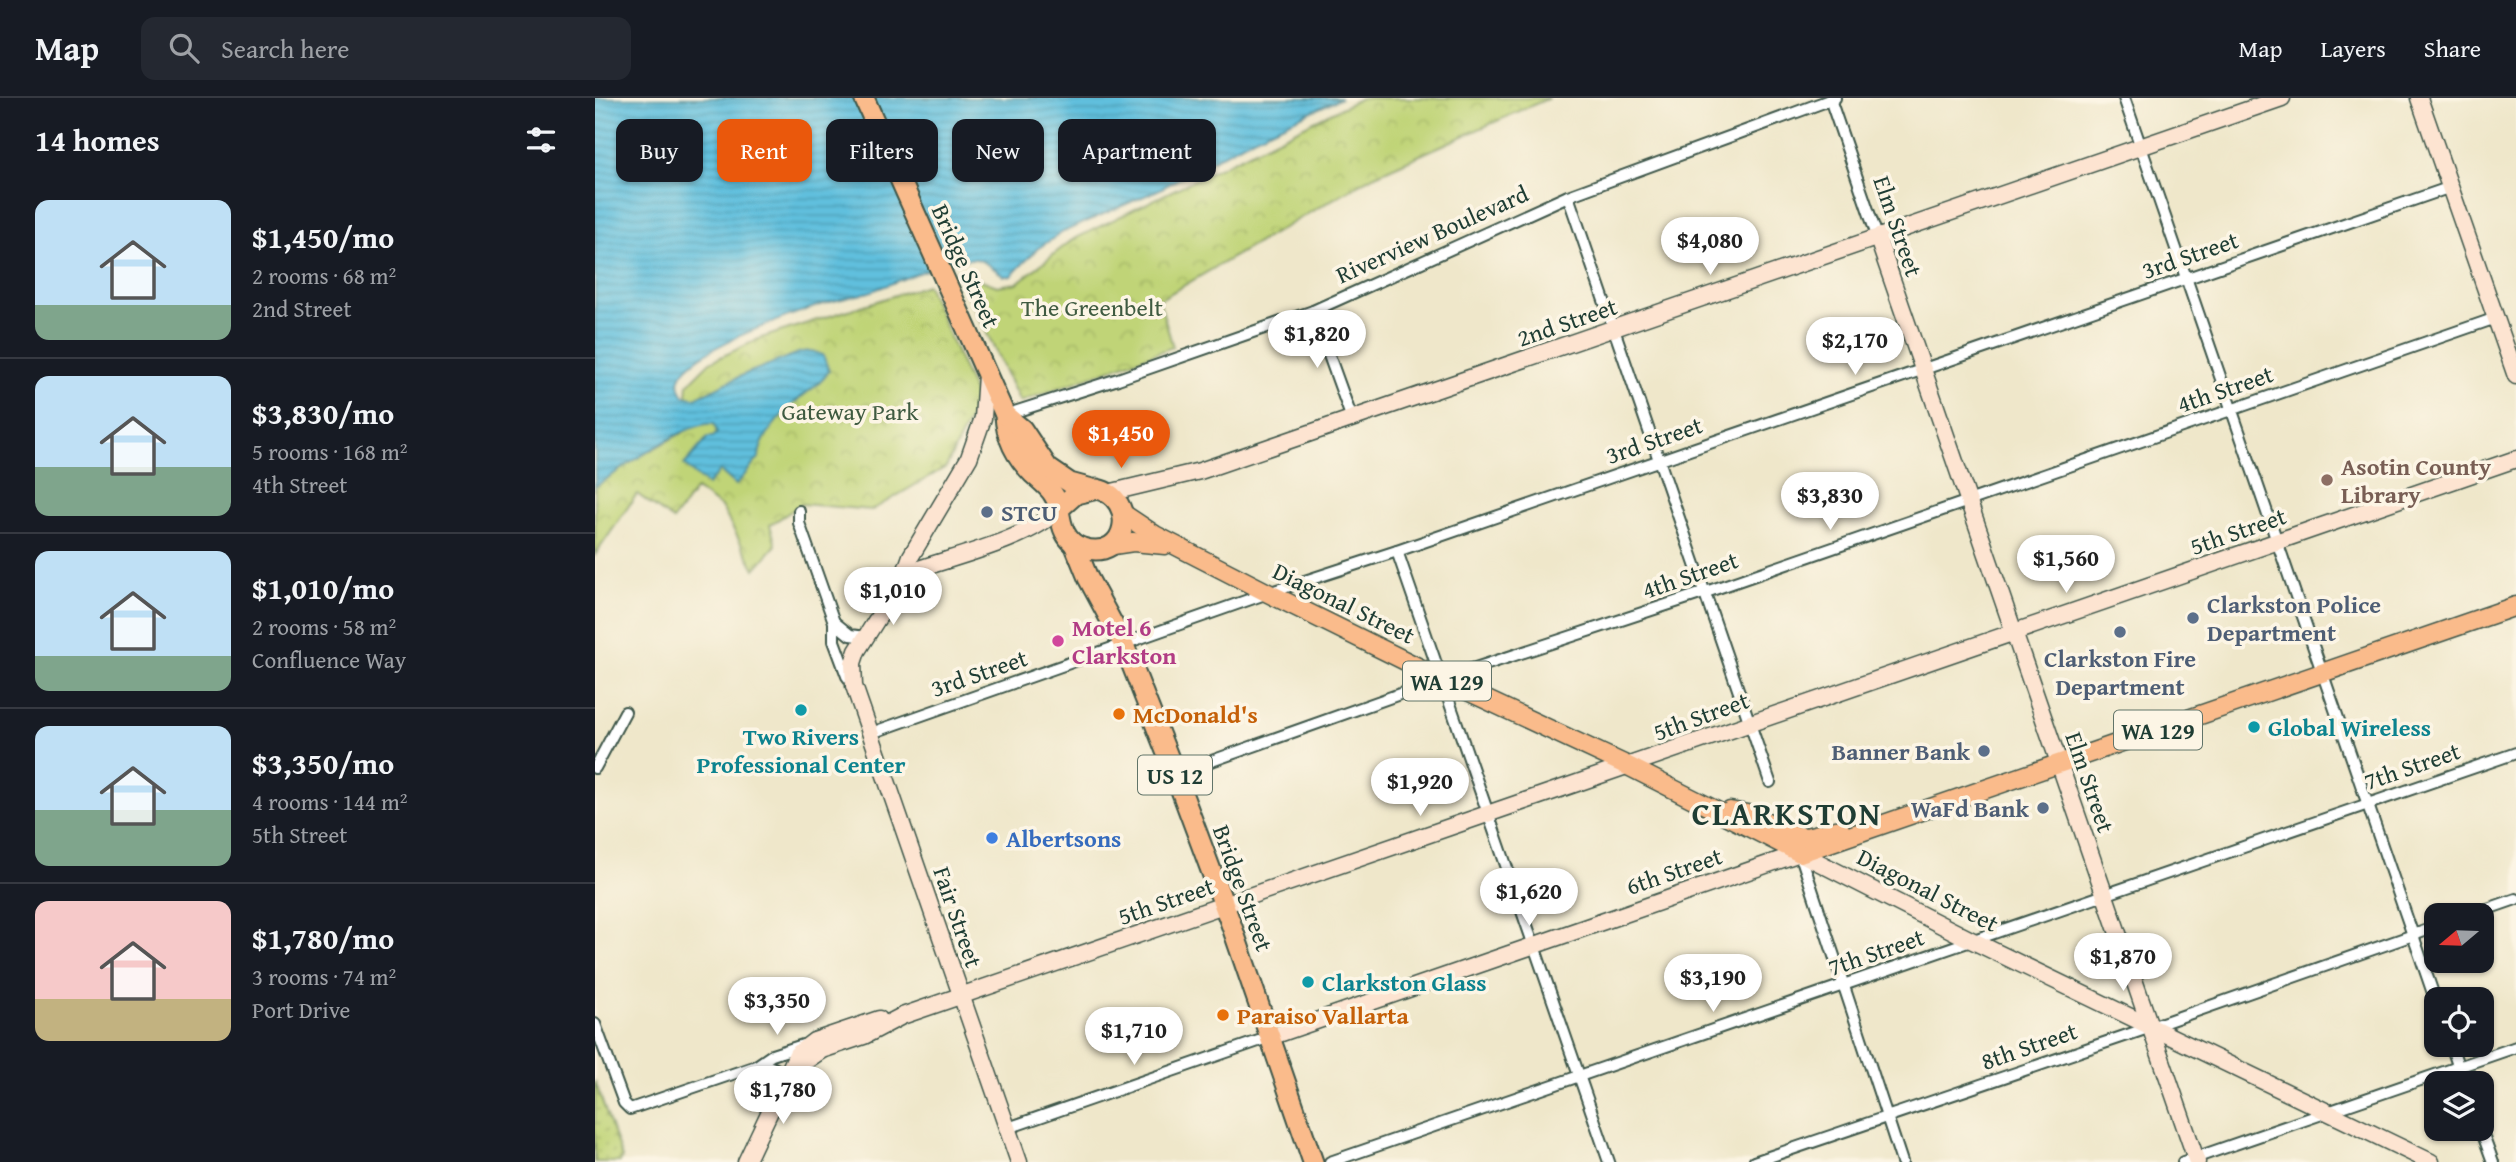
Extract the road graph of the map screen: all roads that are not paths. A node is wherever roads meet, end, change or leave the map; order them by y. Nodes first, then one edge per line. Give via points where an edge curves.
1 (864, 98) edge
2 (2124, 98) edge
3 (2282, 98) edge
4 (2419, 98) edge
5 (1832, 99) edge
6 (2141, 147) junction
7 (2451, 187) junction
8 (1568, 196) junction
9 (1878, 239) junction
10 (2187, 278) junction
11 (1313, 311) junction
12 (2496, 318) junction
13 (1614, 330) junction
14 (1923, 370) junction
15 (986, 372) junction
16 (2516, 376) edge
17 (2232, 408) junction
18 (1005, 415) junction
19 (1352, 419) junction
20 (2516, 459) edge
21 (1659, 461) junction
22 (1143, 485) junction
23 (1100, 491) junction
24 (1969, 501) junction
25 (1059, 509) junction
26 (799, 511) dead end
27 (1122, 511) junction
28 (1027, 531) junction
29 (1070, 539) junction
30 (2278, 542) junction
31 (1110, 547) junction
32 (1179, 547) junction
33 (1397, 551) junction
34 (903, 578) junction
35 (1706, 592) junction
36 (1268, 593) junction
37 (1100, 598) junction
38 (2516, 606) edge
39 (834, 622) junction
40 (2014, 632) junction
41 (866, 637) junction
42 (1124, 645) junction
43 (2322, 672) junction
44 (1442, 679) junction
45 (854, 686) junction
46 (625, 712) dead end
47 (1749, 723) junction
48 (871, 733) junction
49 (2516, 753) edge
50 (2059, 764) junction
51 (1628, 766) junction
52 (595, 768) edge
53 (1175, 774) junction
54 (1770, 782) dead end
55 (2368, 803) junction
56 (1710, 808) junction
57 (1487, 815) junction
58 (1859, 833) junction
59 (1800, 853) junction
60 (2105, 895) junction
61 (2516, 899) edge
62 (1224, 905) junction
63 (2494, 907) edge
64 (2424, 931) edge
65 (2413, 935) junction
66 (1971, 940) junction
67 (1534, 946) junction
68 (1843, 986) junction
69 (2431, 987) edge
70 (960, 995) junction
71 (902, 1016) junction
72 (595, 1024) edge
73 (2151, 1027) junction
74 (1270, 1037) junction
75 (814, 1041) junction
76 (2516, 1047) edge
77 (2455, 1057) edge
78 (756, 1066) junction
79 (2458, 1067) junction
80 (2460, 1071) edge
81 (787, 1074) junction
82 (1579, 1077) junction
83 (2327, 1112) junction
84 (1886, 1116) junction
85 (1008, 1128) junction
86 (2485, 1141) edge
87 (2192, 1160) edge
88 (746, 1162) edge
89 (1019, 1162) edge
90 (1313, 1162) edge
91 (1330, 1162) edge
92 (1609, 1162) edge
93 (1754, 1162) edge
94 (1902, 1162) edge
95 (2431, 1162) edge
96 (2493, 1162) edge

1 - 15 highway, Bridge Street / US 12
2 - 6 street
3 - 6 street, 2nd Street
4 - 7 street
5 - 8 street, Riverview Boulevard
5 - 9 street, Elm Street
6 - 9 street, 2nd Street
6 - 10 street
7 - 10 street, 3rd Street
7 - 12 street
8 - 11 street, Riverview Boulevard
8 - 13 street
9 - 13 street, 2nd Street
9 - 14 street, Elm Street
10 - 14 street, 3rd Street
10 - 17 street
11 - 18 street, Riverview Boulevard
11 - 19 street
12 - 16 street
12 - 17 street, 4th Street
13 - 19 street, 2nd Street
13 - 21 street
14 - 21 street, 3rd Street
14 - 24 street, Elm Street
15 - 18 highway, Bridge Street / US 12
15 - 34 street via 983,418 969,458 911,556
17 - 24 street, 4th Street
17 - 30 street
18 - 23 highway, Bridge Street / US 12 via 1022,429 1048,468 1070,483
18 - 25 highway, Bridge Street / US 12 via 1016,454 1052,491
19 - 22 street, 2nd Street via 1189,475
20 - 30 street, 5th Street
21 - 33 street, 3rd Street
21 - 35 street
22 - 23 street, 2nd Street
22 - 27 street via 1125,501
23 - 25 highway via 1072,497
23 - 27 highway, US 12
24 - 35 street, 4th Street
24 - 40 street, Elm Street
25 - 28 street
25 - 29 highway, US 12
26 - 39 street, Fair Street via 799,523
27 - 31 highway via 1122,529
27 - 32 main road, Diagonal Street / WA 129
28 - 29 street
28 - 34 street
29 - 31 highway via 1093,551
29 - 37 highway, Bridge Street / US 12
30 - 40 street, 5th Street
30 - 43 street
31 - 32 main road, Diagonal Street / WA 129 via 1133,542
31 - 37 highway via 1100,573
32 - 36 main road, Diagonal Street / WA 129
33 - 36 street, 3rd Street
33 - 44 street
34 - 41 street
35 - 44 street, 4th Street
35 - 47 street
36 - 42 street, 3rd Street
36 - 44 main road, Diagonal Street / WA 129
37 - 42 highway, Bridge Street / US 12
38 - 43 main road, 6th Street / WA 129
39 - 41 street via 850,635
39 - 45 street, Fair Street via 834,641
40 - 47 street, 5th Street
40 - 50 street, Elm Street
41 - 45 street, Fair Street via 853,663
42 - 48 street, 3rd Street
42 - 53 highway, Bridge Street / US 12
43 - 50 main road, 6th Street / WA 129
43 - 55 street
44 - 51 main road, Diagonal Street / WA 129
44 - 53 street, 4th Street
44 - 57 street
45 - 48 street, Fair Street
46 - 52 street
47 - 51 street, 5th Street
47 - 54 street
48 - 70 street, Fair Street
49 - 55 street, 7th Street
50 - 58 main road, 6th Street / WA 129
50 - 60 street, Elm Street
51 - 56 main road, Diagonal Street / WA 129
51 - 57 street, 5th Street
53 - 62 highway, Bridge Street / US 12
55 - 60 street, 7th Street
55 - 65 street
56 - 58 main road, WA 129 via 1753,815 1791,834 1806,836 1846,828
56 - 59 main road, Diagonal Street / WA 129
57 - 62 street, 5th Street
57 - 67 street
58 - 59 main road, 6th Street / WA 129
59 - 66 street, Diagonal Street
59 - 67 street, 6th Street
59 - 68 street
60 - 66 street, 7th Street
60 - 73 street, Elm Street
61 - 63 street
62 - 70 street, 5th Street
62 - 74 highway, Bridge Street / US 12
64 - 65 street, 8th Street
65 - 69 street
65 - 73 street, 8th Street
66 - 68 street, 7th Street
66 - 73 street, Diagonal Street
67 - 74 street, 6th Street
67 - 82 street
68 - 82 street, 7th Street
68 - 84 street
70 - 71 street, 5th Street
70 - 85 street, Fair Street
71 - 75 street, 5th Street
71 - 81 street, 5th Street via 822,1051
72 - 78 street, 5th Street via 630,1109
73 - 83 street, Diagonal Street
73 - 84 street, 8th Street
73 - 87 street, Elm Street
74 - 85 street, 6th Street
74 - 90 highway, Bridge Street / US 12
75 - 78 street, 5th Street via 772,1055
75 - 81 street, 5th Street via 797,1054
76 - 79 street
77 - 79 street
78 - 81 street
79 - 80 street
79 - 83 street
81 - 88 street
82 - 91 street, 7th Street
82 - 92 street
83 - 87 street
83 - 95 street, Diagonal Street
84 - 93 street, 8th Street
84 - 94 street
85 - 89 street, Fair Street
86 - 96 street

